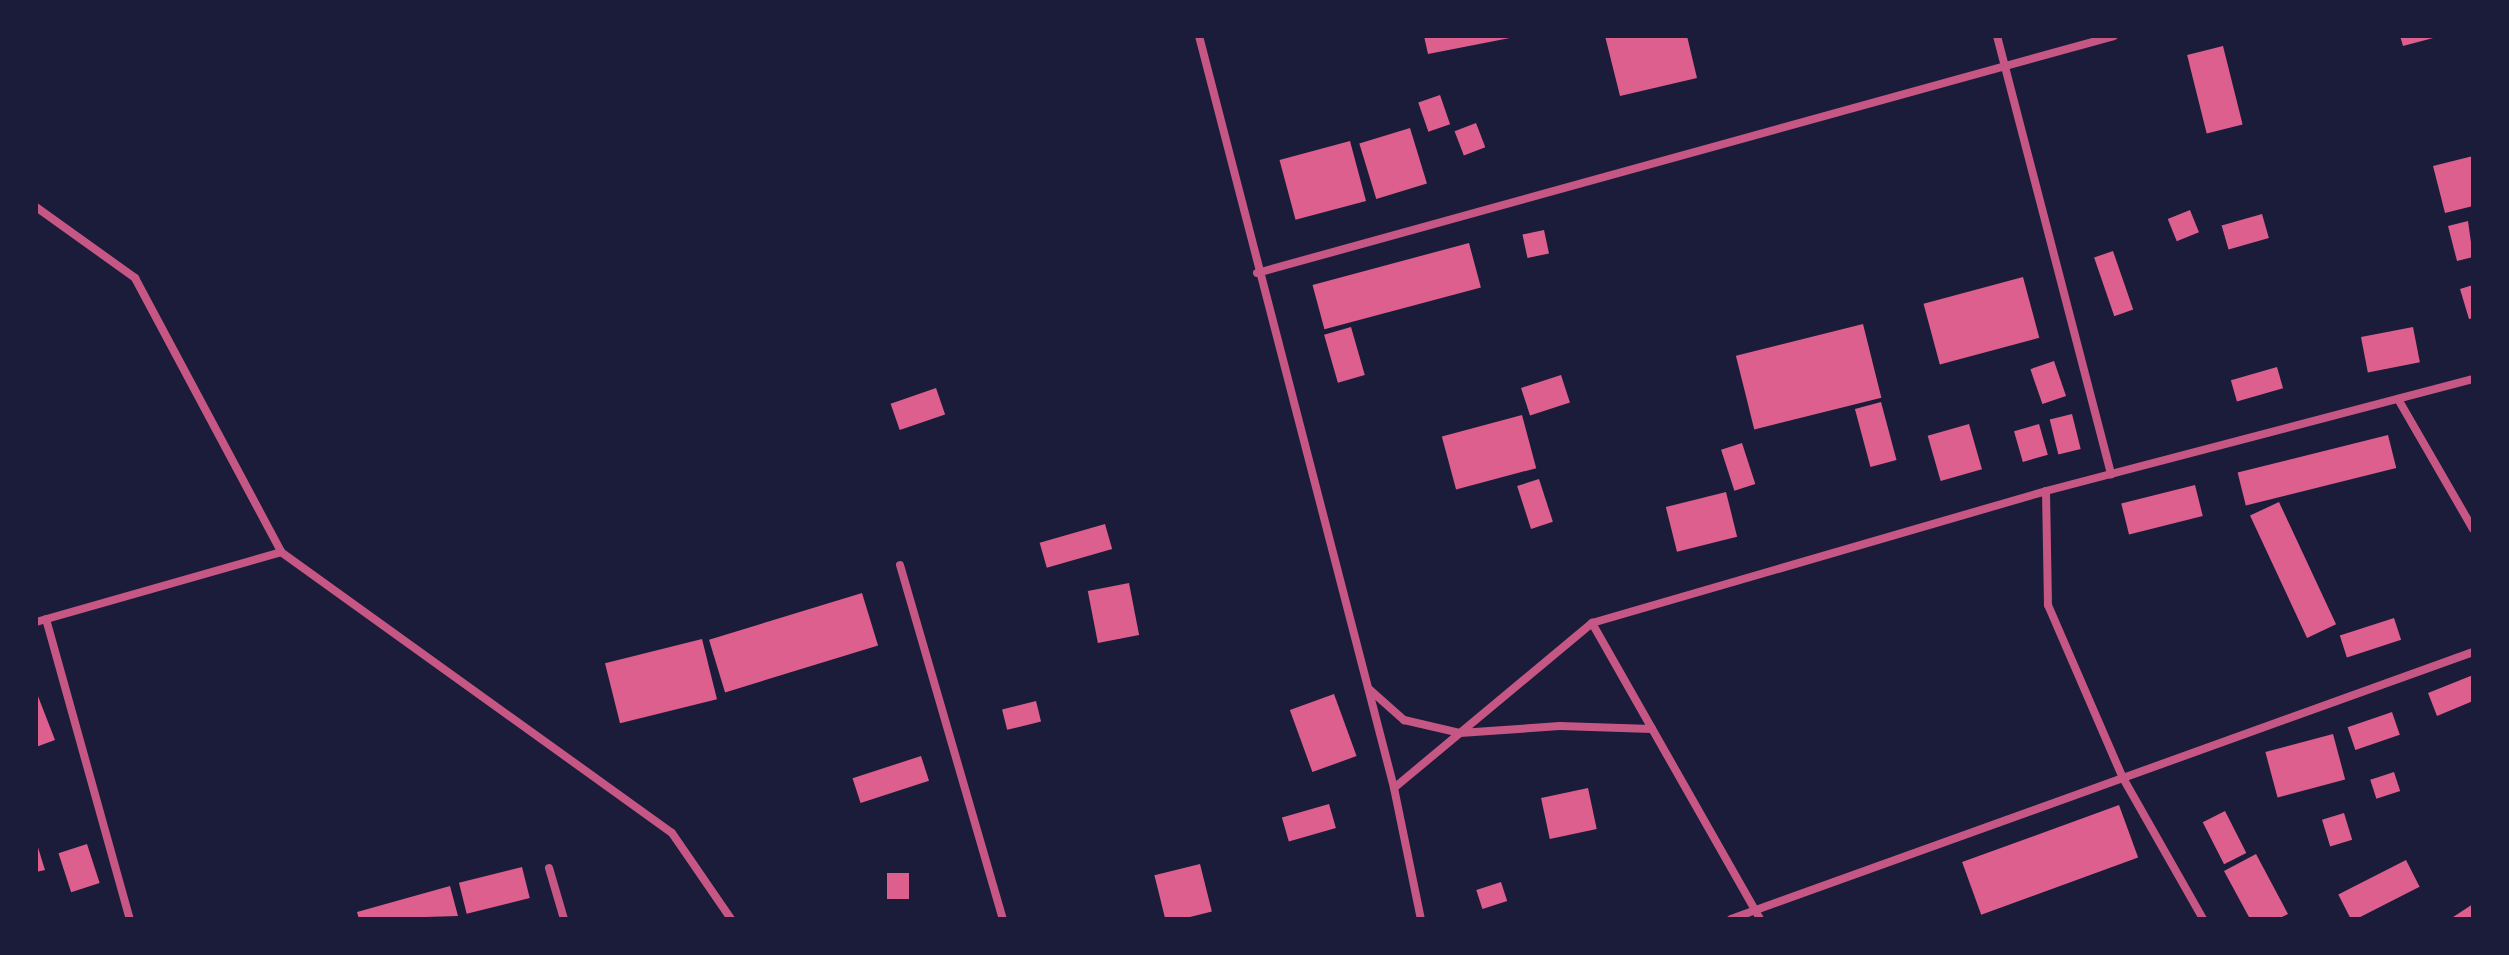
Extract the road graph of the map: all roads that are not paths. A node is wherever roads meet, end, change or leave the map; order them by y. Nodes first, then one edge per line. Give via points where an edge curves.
1 (1199, 36) edge
2 (1997, 36) edge
3 (2114, 36) edge
4 (2005, 66) junction
5 (36, 207) edge
6 (1257, 273) junction
7 (2473, 379) edge
8 (2398, 399) junction
9 (2111, 474) junction
10 (2046, 491) junction
11 (2473, 529) edge
12 (281, 552) junction
13 (900, 565) dead end
14 (46, 619) junction
15 (36, 622) edge
16 (1592, 623) junction
17 (2473, 652) edge
18 (1368, 688) junction
19 (1652, 729) junction
20 (1460, 733) junction
21 (2123, 778) junction
22 (1394, 788) junction
23 (549, 868) dead end
24 (1758, 915) edge
25 (130, 919) edge
26 (564, 919) edge
27 (731, 919) edge
28 (1003, 919) edge
29 (1421, 919) edge
30 (1731, 919) edge
31 (2203, 919) edge

1 - 6 street
2 - 4 street
3 - 4 street
4 - 6 street
4 - 9 street
5 - 12 street via 135,278
6 - 18 street
7 - 8 street
8 - 9 street
8 - 11 street
9 - 10 street
10 - 16 street
10 - 21 street via 2048,605
12 - 14 street
12 - 27 street via 672,833
13 - 28 street
14 - 15 street
14 - 25 street
16 - 19 street
16 - 20 street
17 - 21 street
18 - 20 street via 1404,720
18 - 22 street
19 - 20 street via 1560,726
19 - 24 street
20 - 22 street
21 - 24 street
21 - 31 street
22 - 29 street
23 - 26 street
24 - 30 street

